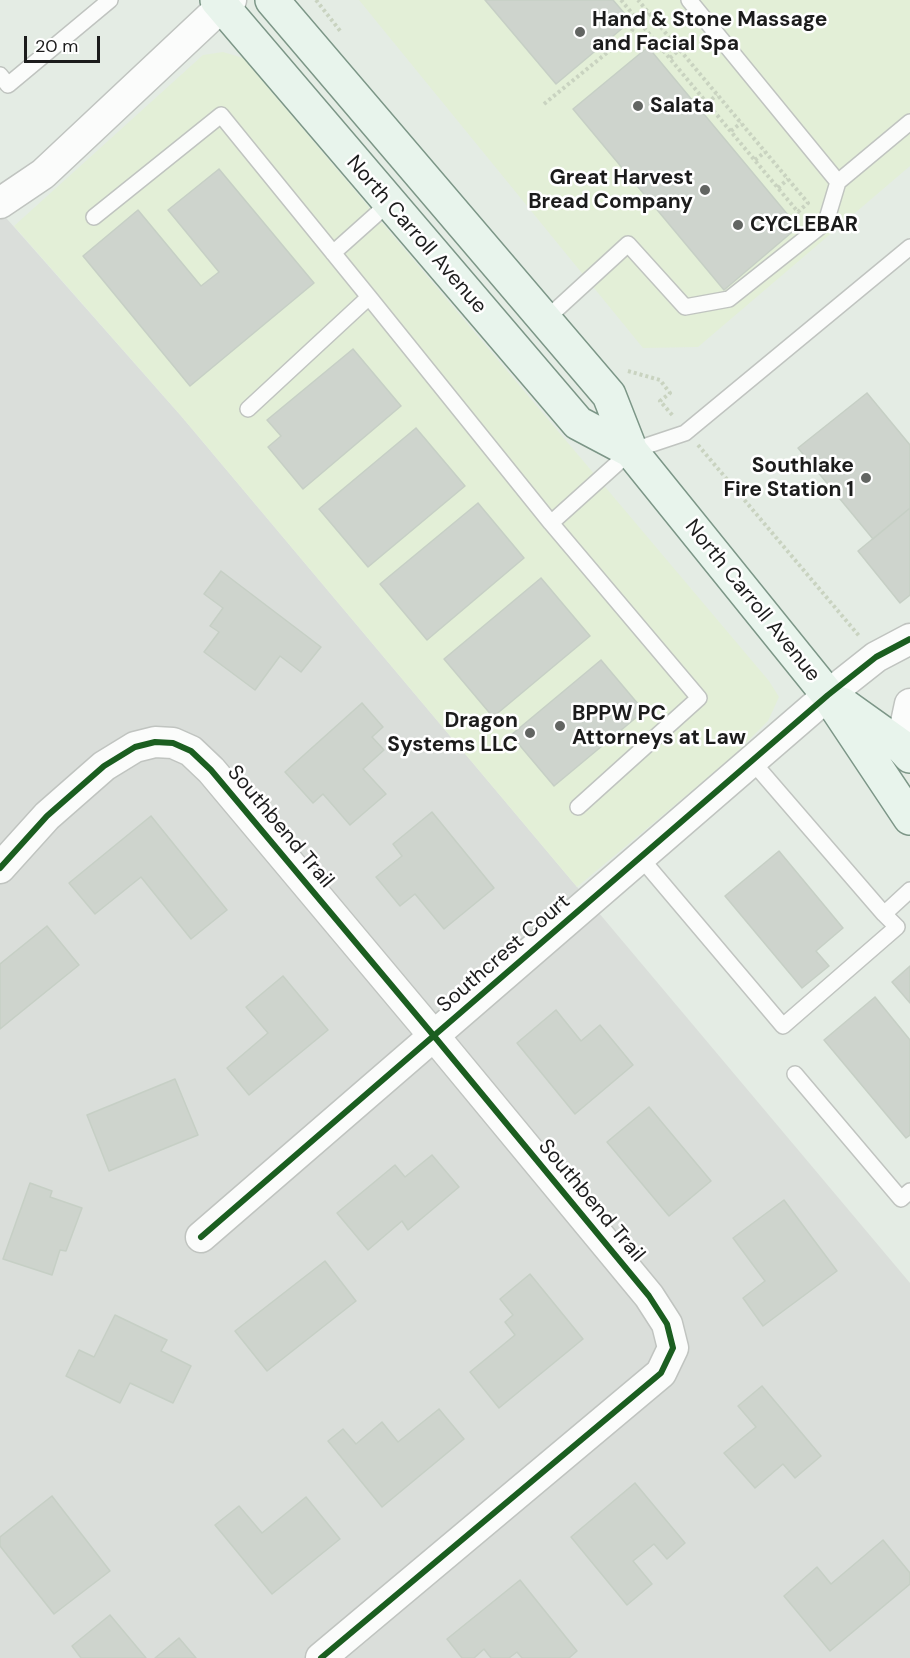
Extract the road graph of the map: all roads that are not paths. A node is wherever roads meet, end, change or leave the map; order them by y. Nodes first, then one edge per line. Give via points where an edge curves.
1 (110, 0) edge
2 (272, 0) edge
3 (689, 0) edge
4 (223, 2) edge
5 (0, 75) edge
6 (910, 122) edge
7 (838, 182) junction
8 (0, 203) edge
9 (389, 203) junction
10 (94, 217) dead end
11 (910, 247) edge
12 (333, 252) junction
13 (369, 297) junction
14 (545, 320) junction
15 (248, 409) dead end
16 (631, 451) junction
17 (551, 523) junction
18 (910, 639) edge
19 (828, 695) junction
20 (910, 704) edge
21 (906, 751) edge
22 (751, 760) junction
23 (578, 807) dead end
24 (910, 818) edge
25 (640, 857) junction
26 (0, 868) edge
27 (910, 890) edge
28 (884, 914) junction
29 (434, 1036) junction
30 (795, 1074) dead end
31 (907, 1200) edge
32 (201, 1237) dead end
33 (321, 1658) edge

1 - 5 lane via 8,84
2 - 14 main road, North Carroll Avenue
3 - 7 lane
4 - 8 street via 43,174
4 - 9 main road, North Carroll Avenue
6 - 7 lane
7 - 14 lane via 826,222 729,299 686,307 628,244
9 - 12 lane
9 - 16 main road, North Carroll Avenue via 578,423
10 - 12 lane via 221,115
11 - 16 lane via 687,432
12 - 13 lane
13 - 15 lane
13 - 17 lane
14 - 16 main road, North Carroll Avenue via 609,395
16 - 17 lane
16 - 19 main road, North Carroll Avenue
17 - 23 lane via 699,698
18 - 19 street, Southcrest Court via 876,657
19 - 21 main road, North Carroll Avenue
19 - 22 street, Southcrest Court
19 - 24 main road, North Carroll Avenue
20 - 21 street
22 - 25 street, Southcrest Court
22 - 28 lane
25 - 28 lane via 783,1026 897,927
25 - 29 street, Southcrest Court
26 - 29 street, Southbend Trail via 47,816 104,766 135,747 173,743 211,771
27 - 28 lane
29 - 32 street, Southcrest Court
29 - 33 street, Southbend Trail via 649,1296 667,1324 673,1348 661,1373
30 - 31 lane

